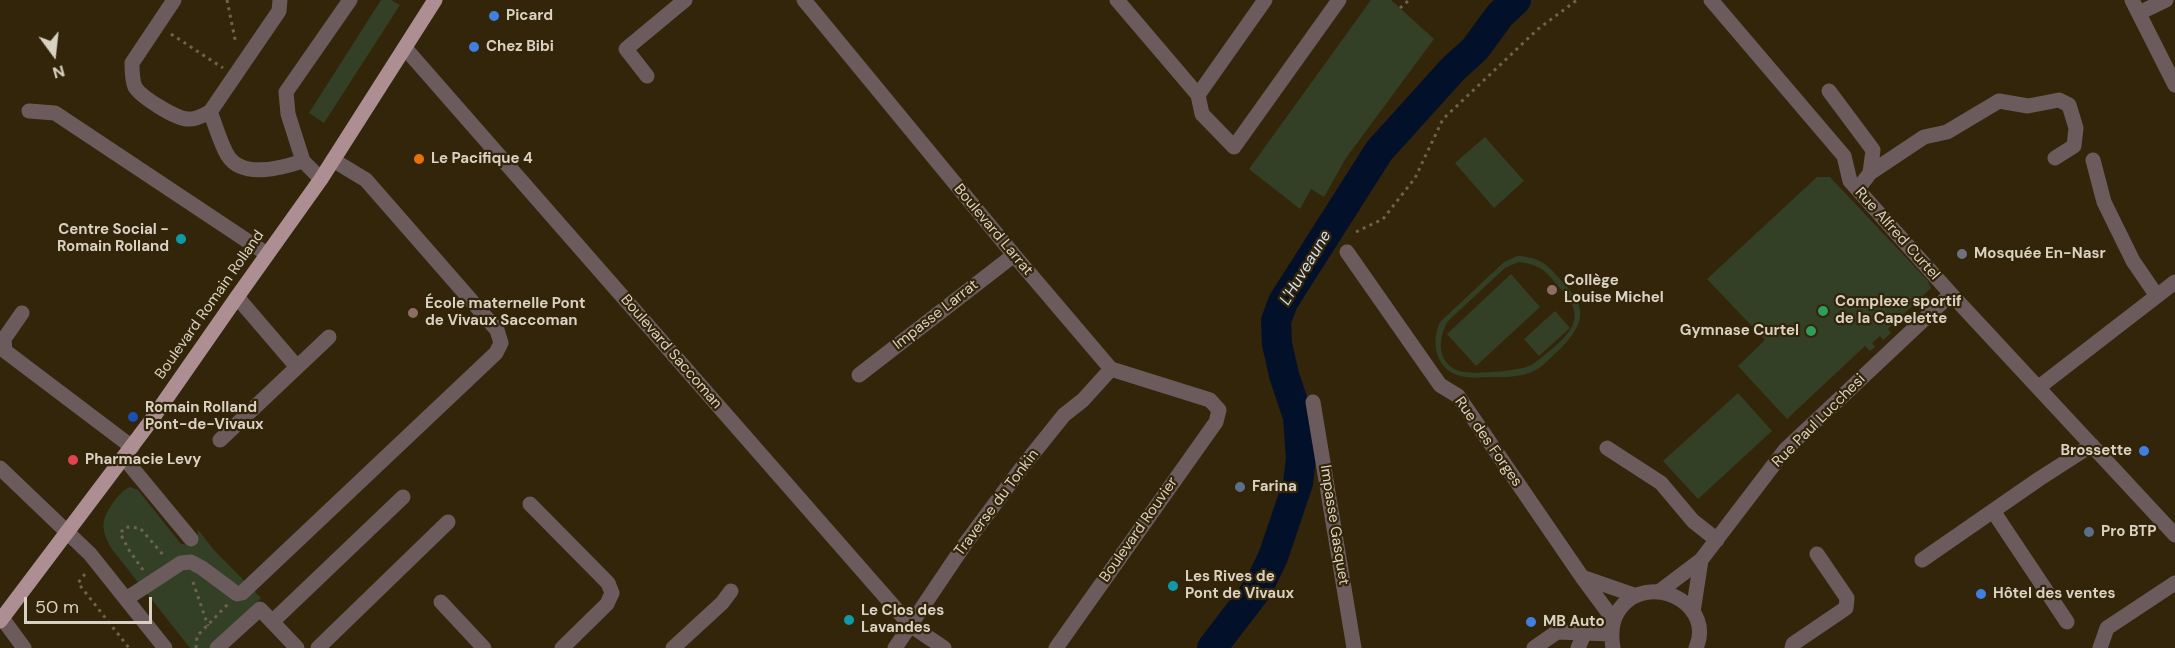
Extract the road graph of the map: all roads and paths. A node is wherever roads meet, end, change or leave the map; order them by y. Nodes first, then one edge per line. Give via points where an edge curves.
1 (174, 0) edge
2 (227, 0) edge
3 (280, 0) edge
4 (350, 0) edge
5 (435, 0) edge
6 (685, 0) edge
7 (804, 0) edge
8 (1117, 0) edge
9 (1265, 0) edge
10 (1339, 0) edge
11 (1409, 0) edge
12 (1577, 0) edge
13 (1711, 0) edge
14 (2166, 0) edge
15 (2135, 6) edge
16 (1400, 8) dead end
17 (157, 26) junction
18 (405, 48) junction
19 (238, 71) junction
20 (647, 76) dead end
21 (2175, 86) edge
22 (1829, 91) dead end
23 (1198, 95) junction
24 (29, 111) dead end
25 (210, 112) junction
26 (2055, 158) dead end
27 (333, 160) junction
28 (2092, 160) dead end
29 (303, 161) junction
30 (1870, 173) junction
31 (321, 179) junction
32 (1858, 189) junction
33 (1356, 232) dead end
34 (1347, 252) dead end
35 (267, 254) junction
36 (1014, 255) junction
37 (2174, 283) edge
38 (1951, 294) junction
39 (2157, 296) junction
40 (237, 297) junction
41 (22, 314) dead end
42 (329, 337) dead end
43 (297, 367) junction
44 (1111, 369) junction
45 (859, 375) dead end
46 (2039, 387) junction
47 (1314, 402) dead end
48 (220, 440) dead end
49 (2092, 445) junction
50 (1607, 448) dead end
51 (128, 453) junction
52 (0, 468) edge
53 (403, 497) dead end
54 (530, 504) dead end
55 (1993, 511) junction
56 (448, 522) dead end
57 (68, 533) junction
58 (2175, 535) edge
59 (191, 539) dead end
60 (1717, 540) junction
61 (90, 554) junction
62 (1817, 554) dead end
63 (1701, 560) junction
64 (1922, 560) dead end
65 (177, 566) junction
66 (1582, 577) junction
67 (151, 582) junction
68 (2175, 583) edge
69 (730, 591) dead end
70 (1660, 591) junction
71 (237, 594) junction
72 (1634, 596) junction
73 (126, 599) junction
74 (441, 602) dead end
75 (1693, 612) junction
76 (1, 619) edge
77 (272, 622) junction
78 (2067, 622) dead end
79 (910, 625) junction
80 (208, 626) junction
81 (1585, 632) junction
82 (1612, 634) edge
83 (1699, 646) edge
84 (22, 647) edge
85 (129, 648) edge
86 (165, 648) edge
87 (196, 648) edge
88 (217, 648) edge
89 (297, 648) edge
90 (318, 648) edge
91 (484, 648) edge
92 (562, 648) edge
93 (673, 648) edge
94 (895, 648) edge
95 (944, 648) edge
96 (1056, 648) edge
97 (1354, 648) edge
98 (1534, 648) edge
99 (1578, 648) edge
100 (1792, 648) edge
101 (2100, 648) edge

1 - 17 street
2 - 19 path
3 - 19 street via 279,11
4 - 29 street via 286,92 288,114
5 - 18 main road, Boulevard Romain Rolland
6 - 20 street via 626,50
7 - 36 street, Boulevard Larrat
8 - 23 street
9 - 23 street
10 - 23 street via 1234,147 1202,114
11 - 16 path
12 - 33 path via 1538,29 1443,119 1415,178 1383,219
13 - 32 street, Rue Alfred Curtel via 1844,156 1850,181
14 - 15 street
15 - 21 street
17 - 19 path
17 - 25 street via 132,63 134,84 139,92 174,115 187,119
18 - 27 main road, Boulevard Romain Rolland
18 - 79 street, Boulevard Saccoman
19 - 25 street
22 - 30 street via 1873,150
24 - 35 street via 54,113
25 - 29 street via 235,164 248,169 282,168
26 - 30 street via 2074,146 2076,128 2069,105 2059,100 2028,106 1999,101 1947,132 1924,137
27 - 31 main road, Boulevard Romain Rolland
27 - 71 street via 366,180 497,330 501,343 496,353 243,593
28 - 39 street via 2104,202 2133,261
29 - 31 street
30 - 32 street
31 - 35 main road, Boulevard Romain Rolland
32 - 38 street, Rue Alfred Curtel
34 - 66 street, Rue des Forges via 1440,385 1458,396
35 - 40 main road, Boulevard Romain Rolland
36 - 44 street, Boulevard Larrat
36 - 45 street, Impasse Larrat
37 - 39 street
38 - 46 street, Rue Alfred Curtel
38 - 60 street, Rue Paul Lucchesi via 1785,450
39 - 46 street
40 - 43 street
40 - 51 main road, Boulevard Romain Rolland
41 - 51 street via 4,339 5,351
42 - 43 street
43 - 48 street
44 - 79 street, Traverse du Tonkin via 1064,415 1023,466
44 - 96 street, Boulevard Rouvier via 1210,400 1219,410 1216,422
46 - 49 street, Rue Alfred Curtel
47 - 97 street, Impasse Gasquet
49 - 55 street
49 - 58 street, Rue Alfred Curtel
50 - 60 street via 1661,483 1693,521
51 - 57 main road, Boulevard Romain Rolland
51 - 59 street
52 - 57 street
53 - 77 street
54 - 92 street via 608,583 612,593 607,604
55 - 64 street
55 - 78 street
56 - 90 street
57 - 61 street
57 - 76 main road, Boulevard Romain Rolland
60 - 63 street, Rue Paul Lucchesi
61 - 73 street
61 - 85 path via 77,566 86,575 78,583
62 - 100 street via 1847,598 1846,608 1792,644
63 - 70 street, Rue Paul Lucchesi
63 - 75 street, Rue Paul Lucchesi
65 - 67 street
65 - 67 path via 140,528 126,527 120,533
65 - 71 street via 191,562 202,567
65 - 80 path via 192,581
66 - 72 street
66 - 82 street, Rue des Forges
67 - 73 street
68 - 101 street via 2107,628
69 - 93 street
70 - 72 street
70 - 75 street via 1679,597
71 - 80 path
72 - 82 street via 1621,607
73 - 86 street
74 - 91 street
75 - 83 street
76 - 84 street
77 - 88 street via 260,609
77 - 89 street
79 - 94 street, Traverse du Tonkin
79 - 95 street, Boulevard Saccoman
80 - 87 path via 197,636
81 - 82 street
81 - 98 street via 1557,632
81 - 99 street

